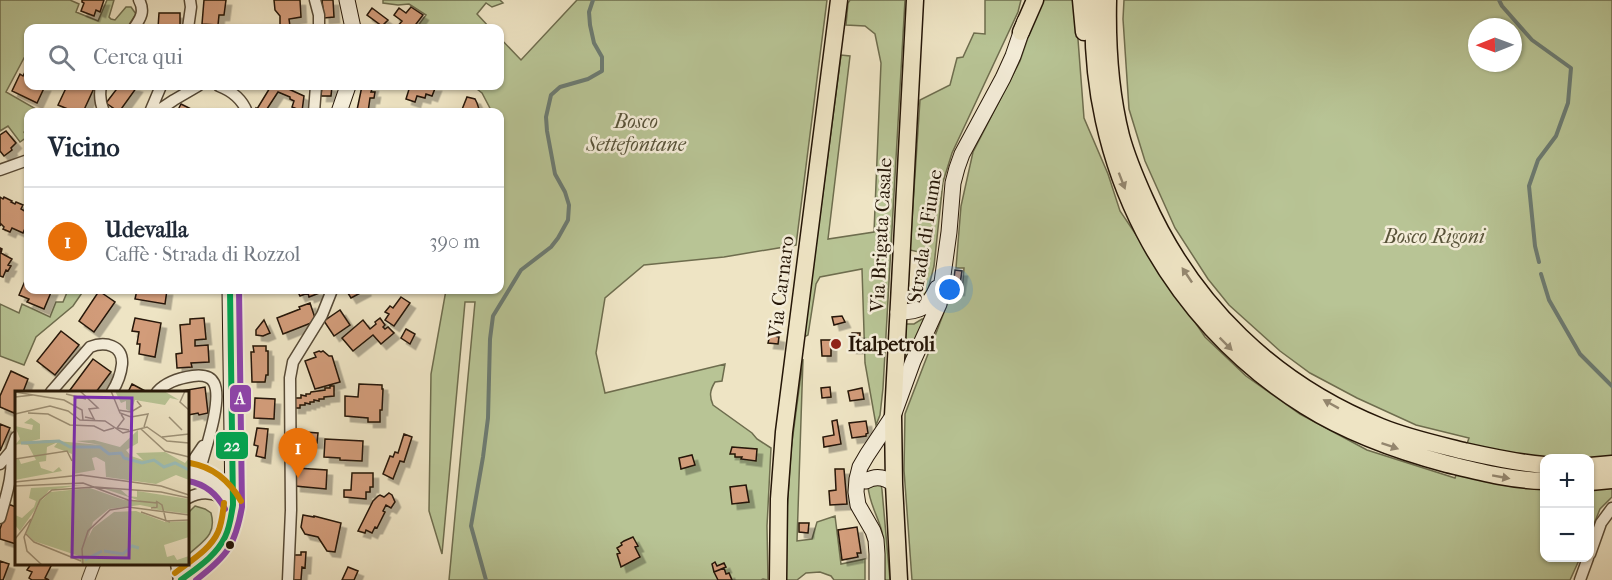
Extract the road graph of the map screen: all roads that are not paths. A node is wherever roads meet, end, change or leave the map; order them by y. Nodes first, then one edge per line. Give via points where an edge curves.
1 (139, 0) edge
2 (190, 0) edge
3 (315, 0) edge
4 (347, 0) edge
5 (839, 0) edge
6 (915, 0) edge
7 (1033, 0) edge
8 (1081, 0) edge
9 (1094, 0) edge
10 (1108, 0) edge
11 (1117, 0) edge
12 (136, 24) edge
13 (189, 24) edge
14 (319, 24) edge
15 (352, 24) edge
16 (1022, 32) joint
17 (100, 90) edge
18 (159, 90) edge
19 (191, 90) edge
20 (227, 90) edge
21 (316, 90) edge
22 (347, 90) edge
23 (102, 108) edge
24 (152, 108) edge
25 (162, 108) edge
26 (245, 108) edge
27 (314, 108) edge
28 (340, 108) edge
29 (1115, 138) junction
30 (24, 161) edge
31 (0, 170) edge
32 (943, 275) junction
33 (230, 294) edge
34 (330, 294) edge
35 (898, 312) junction
36 (53, 391) edge
37 (113, 391) edge
38 (159, 391) edge
39 (893, 416) junction
40 (15, 440) edge
41 (11, 451) junction
42 (1462, 459) junction
43 (0, 464) edge
44 (1540, 464) edge
45 (1612, 464) edge
46 (1594, 466) edge
47 (191, 471) edge
48 (1612, 480) edge
49 (866, 481) junction
50 (1540, 481) edge
51 (1594, 482) edge
52 (894, 484) junction
53 (189, 498) edge
54 (233, 505) junction
55 (1612, 508) edge
56 (0, 518) edge
57 (873, 531) junction
58 (1594, 542) edge
59 (1587, 562) edge
60 (94, 565) edge
61 (176, 565) edge
62 (88, 580) edge
63 (180, 580) edge
64 (288, 580) edge
65 (778, 580) edge
66 (877, 580) edge
67 (899, 580) edge
68 (1580, 580) edge

1 - 12 street via 142,14
2 - 13 street
3 - 14 street
4 - 15 main road
5 - 65 main road, Via Carnaro via 784,432
6 - 35 main road, Via Brigata Casale
7 - 16 main road
8 - 29 main road via 1091,84
9 - 29 main road via 1101,112
10 - 29 main road
11 - 29 main road
16 - 32 main road, Strada di Fiume via 1014,56 957,168
17 - 23 street
18 - 24 street
19 - 25 street
20 - 26 street
21 - 27 street
22 - 28 main road
29 - 42 main road via 1156,225 1192,283 1257,354 1347,413
30 - 31 street
32 - 35 main road via 924,307
32 - 39 main road, Strada di Fiume via 939,304
33 - 54 main road
34 - 64 street via 293,362 290,378
35 - 39 main road, Via Brigata Casale
36 - 37 street via 90,347 108,344 123,361
38 - 47 street via 168,383 198,375 208,376 213,382 217,395 215,411 208,438
39 - 49 main road
39 - 52 main road, Via Brigata Casale
39 - 57 main road, Strada di Fiume via 860,466 857,479 858,505
40 - 41 street
41 - 43 street
41 - 56 street via 13,460
42 - 44 main road
42 -> 50 main road via 1499,477
45 - 46 main road
47 - 54 street via 222,488
48 - 51 main road
49 - 52 main road via 878,477
49 - 57 main road via 865,498
52 - 67 main road, Via Brigata Casale
53 - 54 street via 202,492 215,494
54 - 63 main road via 225,538
55 - 58 street
57 - 66 main road, Strada di Fiume
59 - 68 street
60 - 62 street
61 - 63 street

